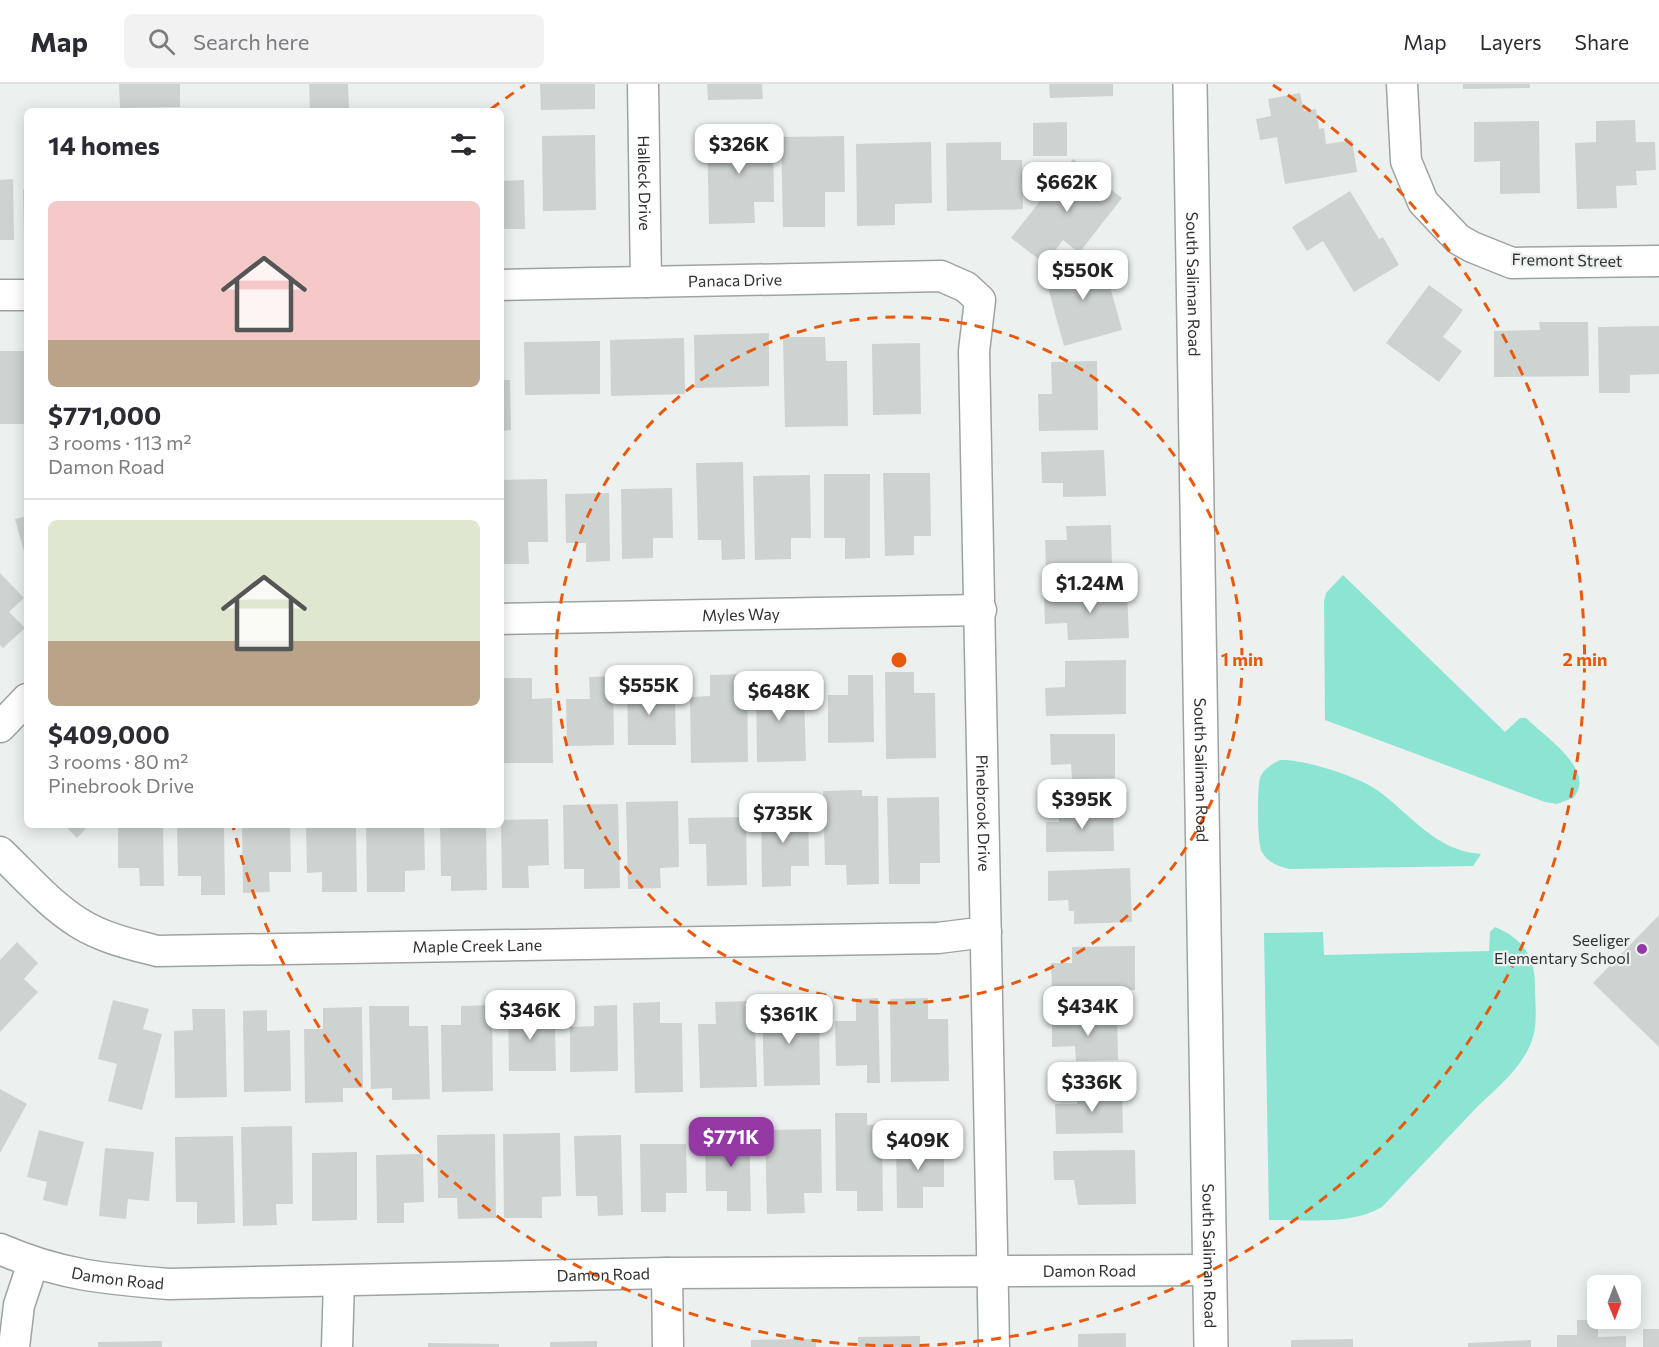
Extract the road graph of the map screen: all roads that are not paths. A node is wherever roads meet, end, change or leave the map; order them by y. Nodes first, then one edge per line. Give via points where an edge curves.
1 (643, 84) edge
2 (1190, 84) edge
3 (1402, 84) edge
4 (1659, 261) edge
5 (646, 282) junction
6 (504, 285) edge
7 (966, 287) joint
8 (0, 295) edge
9 (24, 295) edge
10 (981, 610) junction
11 (504, 619) edge
12 (24, 702) edge
13 (0, 726) edge
14 (0, 852) edge
15 (986, 932) junction
16 (0, 1249) edge
17 (33, 1263) junction
18 (1211, 1270) junction
19 (992, 1271) junction
20 (667, 1274) junction
21 (339, 1281) junction
22 (14, 1347) edge
23 (337, 1347) edge
24 (668, 1347) edge
25 (993, 1347) edge
26 (1211, 1347) edge

1 - 5 street, Halleck Drive
2 - 18 street, South Saliman Road
3 - 4 street, Fremont Street via 1406,161 1424,202 1458,238 1512,263
5 - 6 street, Panaca Drive
5 - 7 street, Panaca Drive via 941,276
7 - 10 street, Pinebrook Drive via 980,300 974,351
8 - 9 street
10 - 11 street, Myles Way
10 - 15 street, Pinebrook Drive
12 - 13 street
14 - 15 street, Maple Creek Lane via 80,924 117,941 157,951 938,938
15 - 19 street, Pinebrook Drive
16 - 17 street, Damon Road
17 - 21 street, Damon Road via 92,1278 169,1284
17 - 22 street via 19,1305
18 - 19 street, Damon Road
18 - 26 street, South Saliman Road
19 - 20 street, Damon Road
19 - 25 street, Pinebrook Drive
20 - 21 street, Damon Road
20 - 24 street
21 - 23 street

